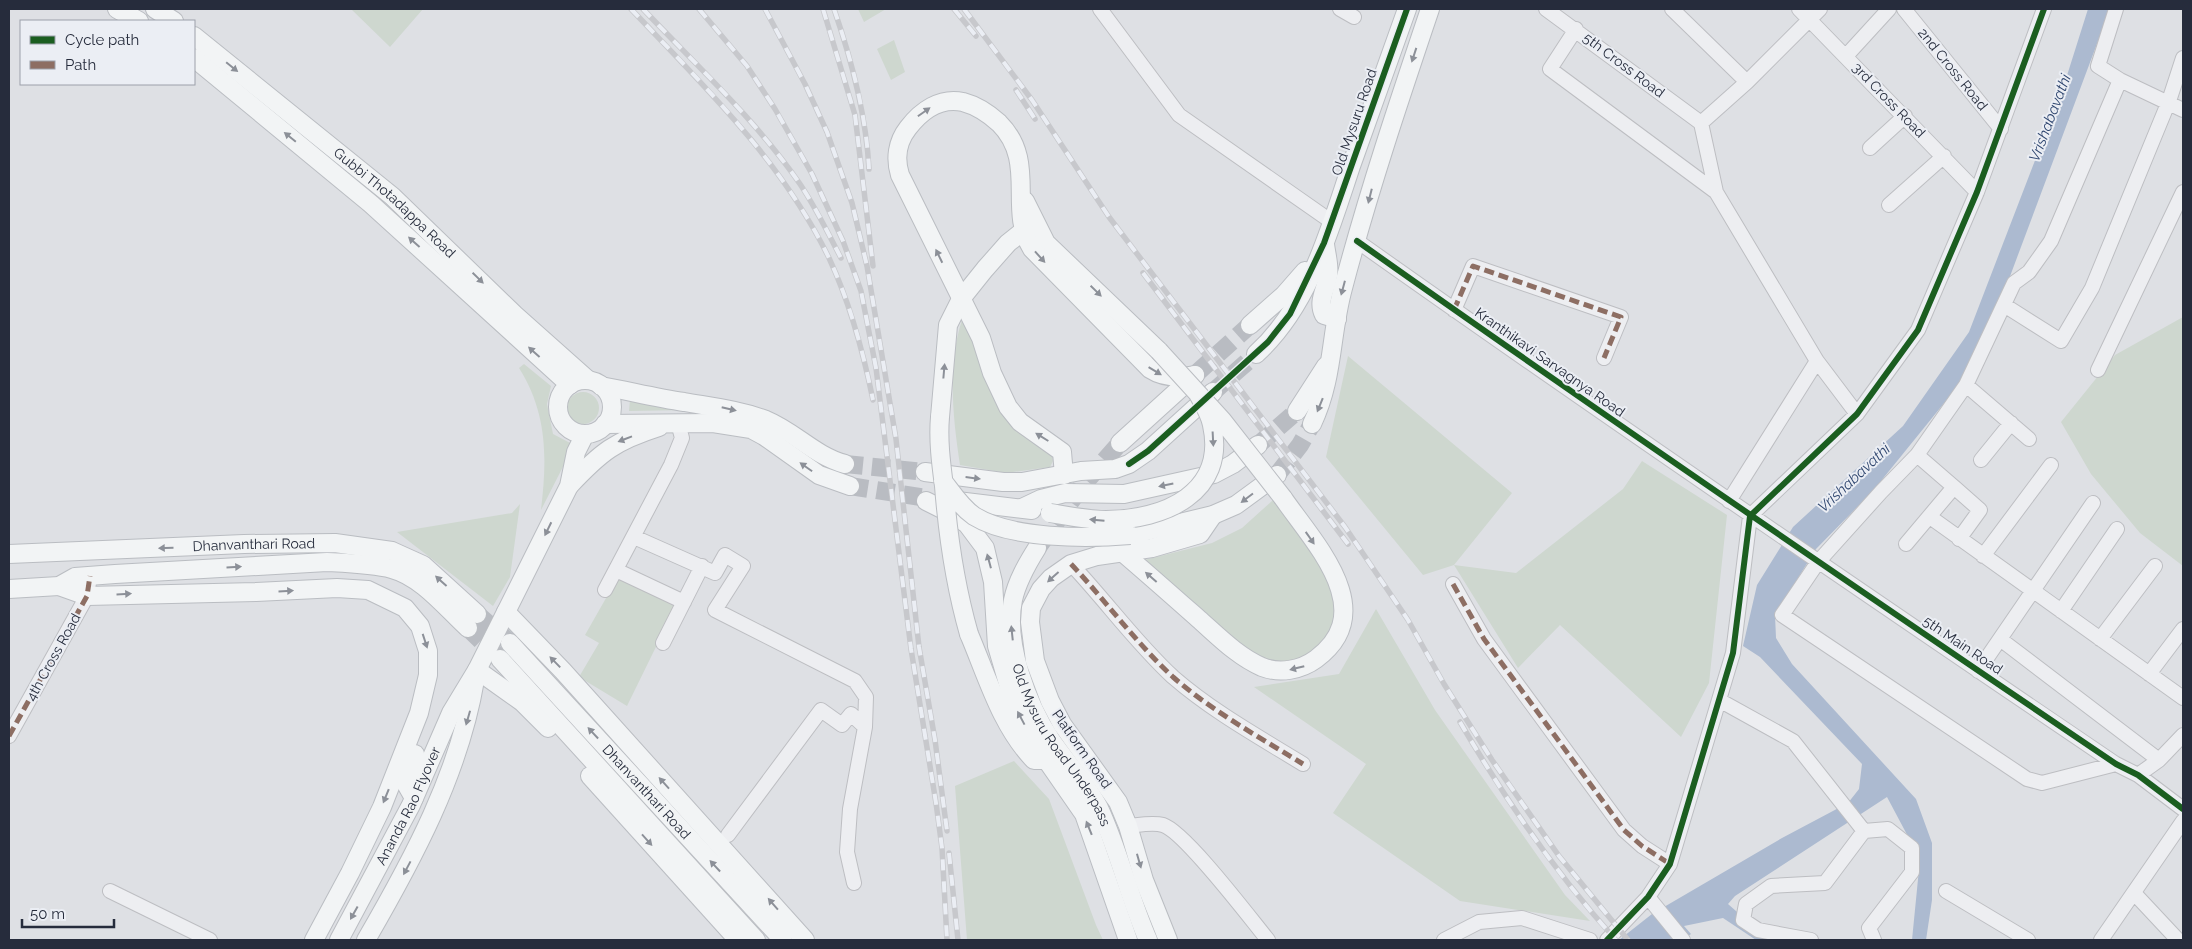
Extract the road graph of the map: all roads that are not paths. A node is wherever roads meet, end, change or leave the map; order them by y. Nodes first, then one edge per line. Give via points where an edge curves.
1 (116, 9) edge
2 (155, 9) edge
3 (1100, 9) edge
4 (1340, 9) edge
5 (1407, 9) edge
6 (1430, 9) edge
7 (1546, 9) edge
8 (1672, 9) edge
9 (1799, 9) edge
10 (1820, 9) edge
11 (1889, 9) edge
12 (1904, 9) edge
13 (2044, 9) edge
14 (2116, 9) edge
15 (1354, 17) dead end
16 (1810, 19) junction
17 (137, 20) edge
18 (172, 20) edge
19 (1576, 30) junction
20 (195, 37) edge
21 (1846, 56) junction
22 (2183, 58) edge
23 (195, 59) edge
24 (2120, 80) junction
25 (1747, 82) junction
26 (2169, 101) junction
27 (2183, 110) edge
28 (1905, 116) junction
29 (1701, 123) junction
30 (2001, 129) junction
31 (1870, 148) dead end
32 (1944, 156) junction
33 (1716, 192) junction
34 (1977, 192) junction
35 (2183, 192) edge
36 (1889, 205) dead end
37 (1332, 222) junction
38 (1031, 231) junction
39 (1357, 241) junction
40 (1324, 243) junction
41 (961, 299) junction
42 (2004, 304) junction
43 (1454, 310) junction
44 (1337, 319) junction
45 (1250, 325) tunnel mouth
46 (1333, 352) junction
47 (1256, 354) tunnel mouth
48 (1604, 358) dead end
49 (1817, 361) junction
50 (2098, 370) dead end
51 (594, 383) junction
52 (570, 385) junction
53 (1966, 385) junction
54 (1206, 393) junction
55 (1297, 411) tunnel mouth
56 (1857, 414) junction
57 (681, 423) junction
58 (605, 424) junction
59 (1312, 424) tunnel mouth
60 (2011, 424) junction
61 (585, 434) junction
62 (2029, 439) dead end
63 (1120, 443) tunnel mouth
64 (1258, 445) tunnel mouth
65 (1916, 455) junction
66 (1981, 460) dead end
67 (845, 464) tunnel mouth
68 (2051, 465) dead end
69 (925, 472) tunnel mouth
70 (1064, 475) junction
71 (1277, 475) tunnel mouth
72 (943, 481) junction
73 (569, 486) junction
74 (850, 486) tunnel mouth
75 (1954, 487) junction
76 (1729, 501) junction
77 (2093, 503) dead end
78 (1022, 508) junction
79 (1213, 514) junction
80 (1750, 516) junction
81 (1930, 517) junction
82 (2117, 529) dead end
83 (634, 538) junction
84 (1959, 540) junction
85 (1906, 544) dead end
86 (1037, 548) tunnel mouth
87 (1122, 552) junction
88 (9, 554) edge
89 (1983, 556) junction
90 (1818, 562) junction
91 (1071, 564) junction
92 (702, 566) junction
93 (2155, 566) dead end
94 (616, 570) junction
95 (90, 576) junction
96 (1453, 584) dead end
97 (59, 586) junction
98 (9, 589) edge
99 (605, 590) dead end
100 (2033, 591) junction
101 (87, 596) junction
102 (684, 602) junction
103 (2061, 611) junction
104 (506, 612) junction
105 (2183, 629) edge
106 (2000, 639) junction
107 (2100, 639) junction
108 (510, 643) tunnel mouth
109 (663, 643) dead end
110 (487, 662) junction
111 (1978, 671) junction
112 (2149, 674) junction
113 (428, 676) junction
114 (2183, 698) edge
115 (1719, 700) junction
116 (865, 727) junction
117 (10, 732) edge
118 (2183, 735) edge
119 (1046, 760) junction
120 (2159, 760) junction
121 (1303, 764) dead end
122 (2116, 764) junction
123 (2138, 775) junction
124 (414, 798) junction
125 (2183, 809) edge
126 (2183, 821) edge
127 (1128, 826) junction
128 (1864, 830) junction
129 (728, 835) dead end
130 (1670, 864) junction
131 (854, 883) dead end
132 (110, 891) dead end
133 (1946, 891) dead end
134 (2134, 894) junction
135 (1648, 896) junction
136 (2174, 939) edge
137 (210, 940) edge
138 (314, 940) edge
139 (339, 940) edge
140 (366, 940) edge
141 (738, 940) edge
142 (756, 940) edge
143 (784, 940) edge
144 (805, 940) edge
145 (1128, 940) edge
146 (1148, 940) edge
147 (1168, 940) edge
148 (1268, 940) edge
149 (1444, 940) edge
150 (1590, 940) edge
151 (1607, 940) edge
152 (1683, 940) edge
153 (1811, 940) edge
154 (1874, 940) edge
155 (2028, 940) edge
156 (2102, 940) edge

1 - 17 main road
2 - 18 main road
3 - 37 street via 1179,115
4 - 15 street
5 - 37 main road, Old Mysuru Road
6 -> 39 main road via 1382,150
7 - 19 street, 5th Cross Road
8 - 25 street
9 - 16 street, 3rd Cross Road
10 - 16 street
11 - 21 street
12 - 30 street, 2nd Cross Road
13 - 30 street
14 - 24 street via 2098,66
16 - 21 street, 3rd Cross Road
16 - 25 street
19 - 29 street, 5th Cross Road
19 - 33 street via 1550,69
20 -> 51 main road, Gubbi Thotadappa Road via 392,196 515,315
21 - 28 street, 3rd Cross Road
22 - 26 street
52 -> 23 main road, Gubbi Thotadappa Road via 371,204
24 - 26 street
24 - 42 street via 2051,241 2029,272 2014,283
25 - 29 street
26 - 27 street
26 - 42 street via 2092,288 2061,341
28 - 31 street
28 - 32 street, 3rd Cross Road
29 - 33 street
30 - 34 street
32 - 34 street, 3rd Cross Road
32 - 36 street
33 - 49 street
34 - 56 street via 1918,330
35 - 50 street
37 - 40 main road, Old Mysuru Road
38 - 41 main road via 1008,243
41 -> 38 main road via 897,167 898,150 905,132 918,117 939,103 958,101 986,111 1002,126 1018,154 1022,196
38 -> 54 main road, bridge
38 -> 63 main road via 1026,240 1042,260 1150,369 1173,377 1197,373
39 - 43 street, Kranthikavi Sarvagnya Road
39 -> 44 main road
40 - 44 main road via 1328,276 1321,309 1324,315
40 - 45 main road via 1295,284
40 - 47 main road via 1281,329
70 -> 41 main road via 1062,452 1020,422 1008,407 981,338
72 -> 41 main road, bridge via 938,439 948,325
42 - 53 street
43 - 48 street via 1473,266 1621,317
43 - 76 street, Kranthikavi Sarvagnya Road
44 - 46 main road
46 - 55 main road
46 -> 59 main road via 1322,405
49 - 56 street
49 - 76 street
51 - 52 main road
51 - 58 main road via 610,400 610,416
51 -> 67 main road via 755,416 781,428 820,454
52 - 61 main road via 558,403 558,413 568,428
53 - 60 street
53 - 65 street
54 - 70 main road via 1148,452 1129,464 1115,469
54 -> 78 main road, bridge via 1214,456 1204,482 1171,508 1121,519 1093,519
54 -> 87 main road, bridge via 1222,420 1331,567 1344,598 1341,629 1322,655 1300,668 1274,670 1242,656
56 - 80 street
57 - 58 main road
57 -> 73 main road via 617,442 593,460
74 -> 57 main road via 819,476 751,429 713,423
57 - 83 street via 682,438 671,465
58 - 61 main road
60 - 62 street
60 - 66 street
61 - 73 main road via 576,452
64 -> 78 main road via 1214,474 1124,494 1066,493
65 - 75 street
65 - 90 street
68 - 89 street
69 -> 70 main road via 1003,482
71 -> 79 main road via 1236,506
72 - 79 main road, bridge via 973,515 1019,532 1088,537 1130,535
72 - 119 main road, bridge via 952,567 969,634 1002,714 1021,746 1034,760
73 -> 104 main road
75 - 81 street
75 - 84 street via 1980,510
76 - 80 street, 5th Main Road
77 - 100 street
119 -> 78 main road via 1014,704 1001,668 995,631 993,582 985,548 967,524 927,500
79 - 87 main road, Platform Road via 1200,534 1152,548
80 - 90 street, 5th Main Road
80 - 115 street via 1733,653
81 - 84 street
81 - 85 street
82 - 103 street
83 - 92 street
83 - 94 street
84 - 89 street
146 -> 86 main road, Old Mysuru Road Underpass via 1098,807 1040,721 1031,704 1017,657 1012,635 1013,600 1018,582
87 - 91 main road, Platform Road
95 -> 88 main road, Dhanvanthari Road via 327,562 392,569 417,582 472,621 423,565 392,551 335,544 244,544
89 - 100 street
90 - 111 street, 5th Main Road
90 - 122 street via 1782,615 2027,779 2042,783
91 - 121 street via 1174,677
91 -> 127 main road, Platform Road via 1051,578 1035,599 1030,622 1035,660 1062,724 1103,778
92 - 102 street
92 - 116 street via 714,573 725,555 743,566 715,610 855,681 866,697
93 - 107 street
94 - 99 street
94 - 102 street
95 - 97 main road, Dhanvanthari Road via 75,578
95 - 101 street, 4th Cross Road
96 - 130 street via 1484,639 1624,830
97 - 98 main road, Dhanvanthari Road
97 - 101 main road
100 - 103 street
100 - 106 street
101 -> 113 main road via 338,588 368,590 405,608 420,626 428,651
101 - 117 street, 4th Cross Road
102 - 109 street
103 - 107 street
104 - 110 main road
144 -> 104 main road
105 - 112 street
106 - 111 street
106 - 120 street
107 - 112 street
143 -> 108 main road, Dhanvanthari Road
110 - 124 main road, Ananda Rao Flyover via 451,713
110 -> 140 main road via 429,824 408,868
110 -> 141 main road
110 - 142 main road, Dhanvanthari Road
111 - 122 street, 5th Main Road
112 - 114 street
113 - 124 main road via 433,702 407,778 408,791
113 -> 138 main road via 419,713 382,808
115 - 128 street via 1793,741
115 - 130 street
116 - 129 street via 851,714 842,725 821,710
116 - 131 street via 850,809 847,852
118 - 120 street
145 -> 119 main road via 1084,814
120 - 123 street
122 - 123 street, 5th Main Road
123 - 125 street, 5th Main Road
124 -> 139 main road, Ananda Rao Flyover
126 - 134 street
127 -> 147 main road, Platform Road via 1144,880
127 - 148 street via 1158,824 1176,834
128 - 153 street via 1825,883 1770,886 1746,904 1743,920 1758,930
128 - 154 street via 1888,828 1912,848 1912,872 1869,928
130 - 135 street
132 - 137 street
133 - 155 street
134 - 136 street
134 - 156 street
135 - 151 street
135 - 152 street
149 - 150 street via 1479,922 1522,918

